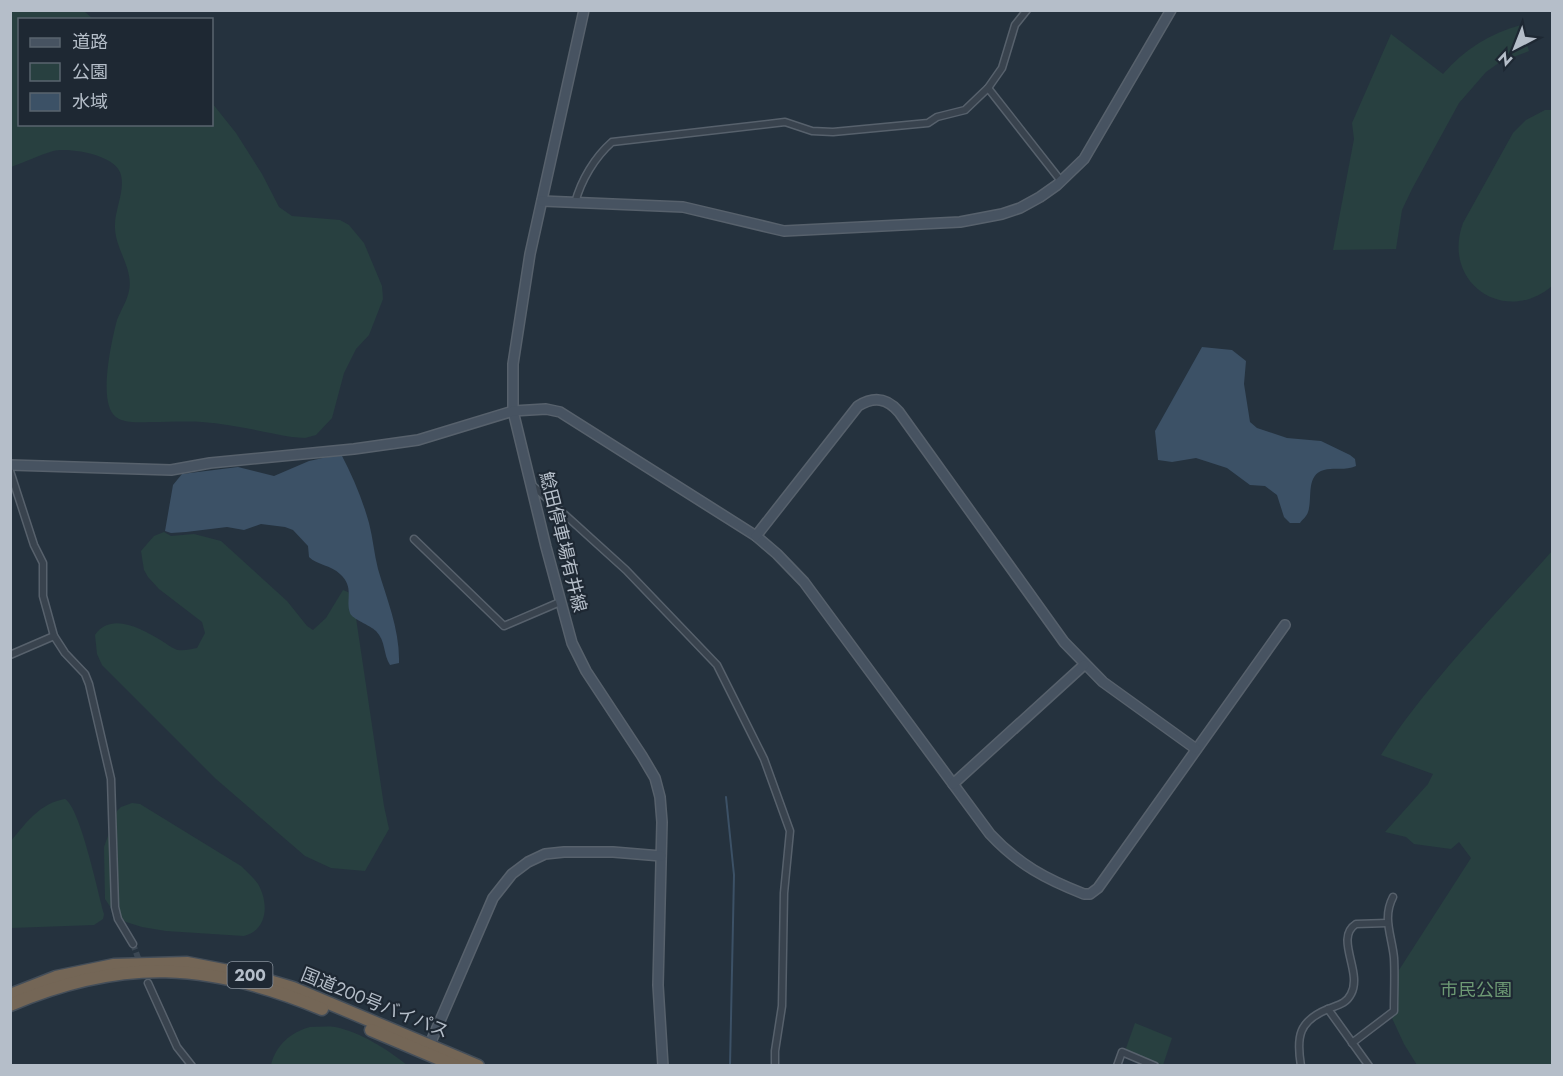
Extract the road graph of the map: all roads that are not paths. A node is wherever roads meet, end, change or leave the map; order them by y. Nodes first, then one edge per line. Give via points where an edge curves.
1 (584, 10) edge
2 (1027, 10) edge
3 (1171, 10) edge
4 (988, 88) junction
5 (1061, 182) junction
6 (542, 201) junction
7 (575, 203) junction
8 (513, 411) junction
9 (10, 465) edge
10 (10, 471) edge
11 (531, 483) junction
12 (756, 536) junction
13 (414, 539) dead end
14 (560, 602) junction
15 (1285, 625) dead end
16 (54, 636) junction
17 (10, 655) edge
18 (1084, 665) junction
19 (1196, 749) junction
20 (953, 784) junction
21 (661, 856) junction
22 (1393, 897) dead end
23 (1387, 923) junction
24 (133, 944) tunnel mouth
25 (148, 983) dead end
26 (10, 995) edge
27 (10, 1005) edge
28 (1328, 1010) junction
29 (1352, 1043) junction
30 (428, 1049) junction
31 (192, 1065) edge
32 (456, 1065) edge
33 (478, 1065) edge
34 (663, 1065) edge
35 (776, 1065) edge
36 (1117, 1065) edge
37 (1155, 1065) edge
38 (1301, 1065) edge
39 (1369, 1065) edge

1 - 6 street, 鯰田停車場有井線
2 - 4 street via 1014,25 1002,68
3 - 5 street via 1096,140
4 - 5 street
4 - 7 street via 965,110 928,123 833,132 812,131 785,122 612,142 599,153
5 - 7 street via 1020,208 987,218 784,231 683,207
6 - 7 street
6 - 8 street, 鯰田停車場有井線 via 517,328
8 - 9 street via 418,440 171,470
8 - 11 street, 鯰田停車場有井線
8 - 12 street via 546,409 570,417
10 - 16 street via 42,562 43,596
11 - 14 street, 鯰田停車場有井線
11 - 35 street via 641,585 717,665 765,759 790,831
12 - 18 street via 858,406 871,400 885,400 899,412 1047,621
12 - 20 street via 804,582
13 - 14 street via 504,626
14 - 21 street, 鯰田停車場有井線 via 572,643 586,671 655,778 662,822
15 - 19 street
16 - 17 street
16 - 24 street via 89,684 111,779 115,907
18 - 19 street
18 - 20 street
19 - 20 street via 1090,894 1058,884 1018,861 990,834
21 - 30 street via 614,852 545,854 512,874 494,898
21 - 34 street, 鯰田停車場有井線 via 658,985
22 - 23 street via 1387,908
23 - 28 street via 1353,926 1346,940 1355,974 1354,988 1344,1003
23 - 29 street via 1394,957 1394,1011
25 - 31 street via 177,1047
26 - 30 highway, 国道200号バイパス / 200 via 56,977 114,965 187,963 292,988
27 - 30 highway, 200 via 93,977 179,971 252,984
28 - 29 street
28 - 38 street via 1311,1018 1299,1034
29 - 39 street
30 - 32 highway, 200
30 - 33 highway, 国道200号バイパス / 200
36 - 37 street via 1122,1052

